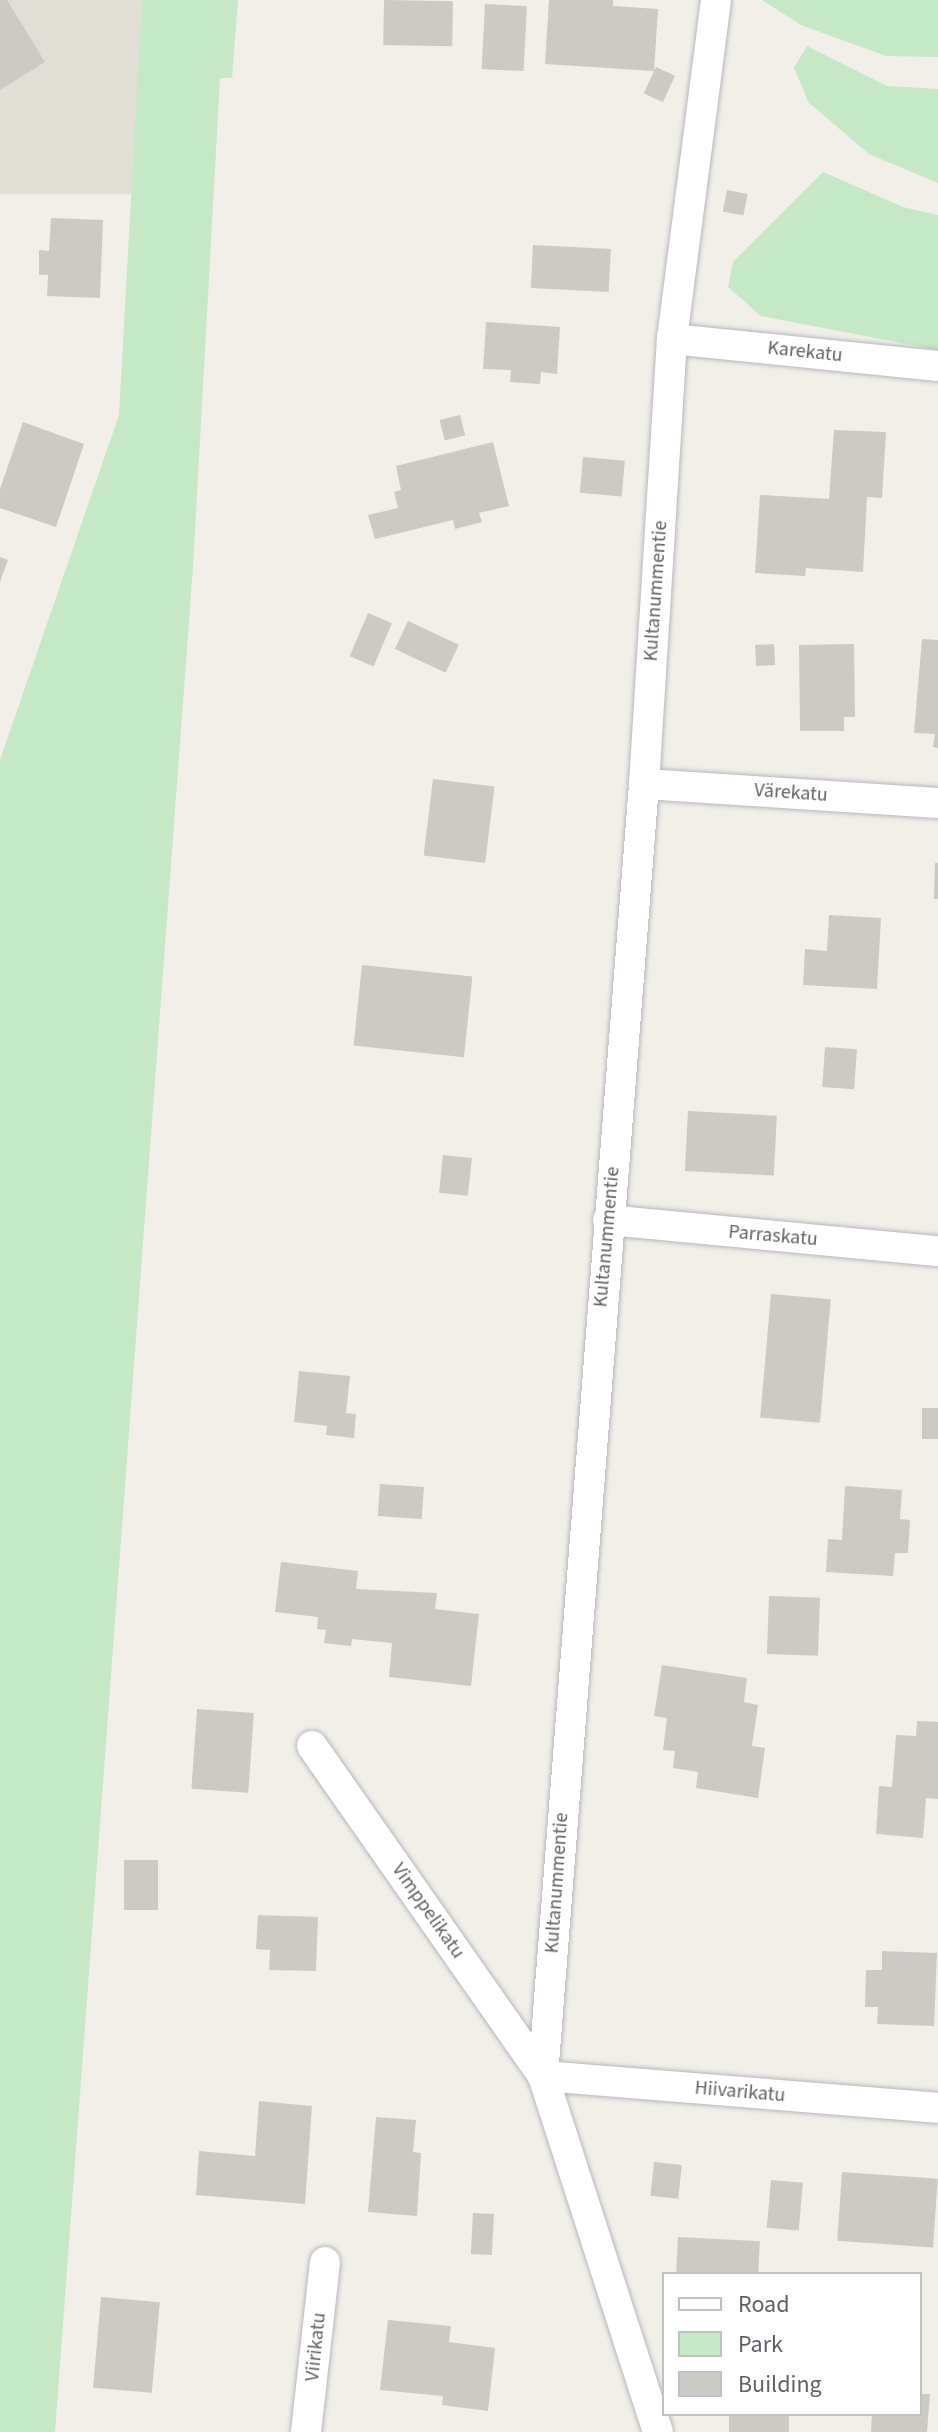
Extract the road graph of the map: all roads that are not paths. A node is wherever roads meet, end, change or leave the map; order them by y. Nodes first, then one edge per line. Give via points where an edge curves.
1 (715, 13) edge
2 (672, 339) junction
3 (938, 366) edge
4 (644, 784) junction
5 (938, 803) edge
6 (608, 1220) junction
7 (938, 1251) edge
8 (312, 1746) dead end
9 (543, 2076) junction
10 (938, 2108) edge
11 (325, 2262) dead end
12 (306, 2432) edge
13 (658, 2432) edge

1 - 2 street, Kultanummentie
2 - 3 street, Karekatu
2 - 4 street, Kultanummentie
4 - 5 street, Värekatu
4 - 6 street, Kultanummentie
6 - 7 street, Parraskatu
6 - 9 street, Kultanummentie
8 - 9 street, Vimppelikatu
9 - 10 street, Hiivarikatu
9 - 13 street, Kultanummentie
11 - 12 street, Viirikatu

